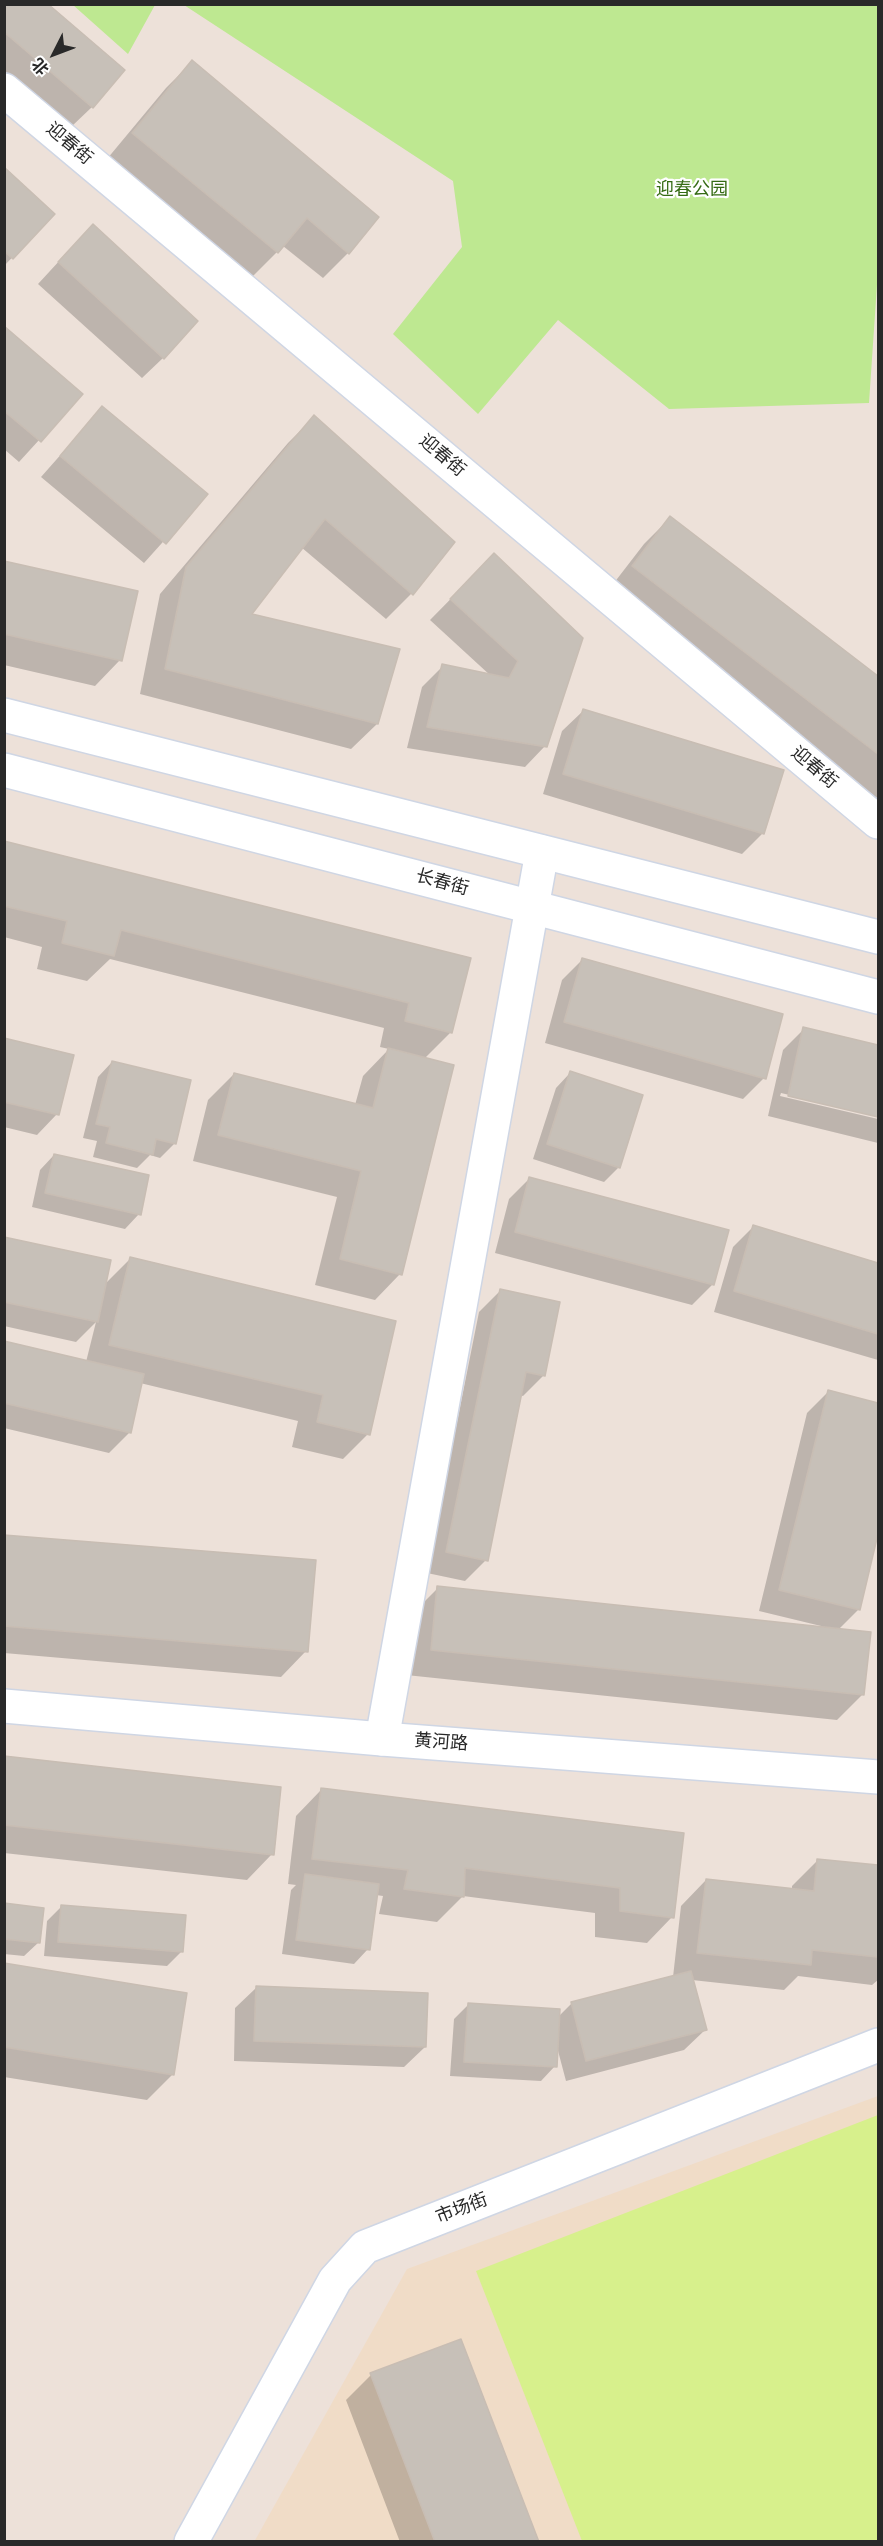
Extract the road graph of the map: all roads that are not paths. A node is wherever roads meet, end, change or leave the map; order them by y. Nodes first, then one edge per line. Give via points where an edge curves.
1 (4, 90) edge
2 (4, 714) edge
3 (4, 770) edge
4 (879, 822) edge
5 (542, 852) junction
6 (532, 907) junction
7 (879, 937) edge
8 (879, 997) edge
9 (4, 1706) edge
10 (382, 1739) junction
11 (879, 1777) edge
12 (879, 2045) edge
13 (191, 2541) edge

1 - 4 street, 迎春街
2 - 5 street
3 - 6 street, 长春街
5 - 6 street
5 - 7 street
6 - 8 street, 长春街
6 - 10 street
9 - 10 street, 黄河路
10 - 11 street, 黄河路
12 - 13 street, 市场街 via 365,2247 335,2280

